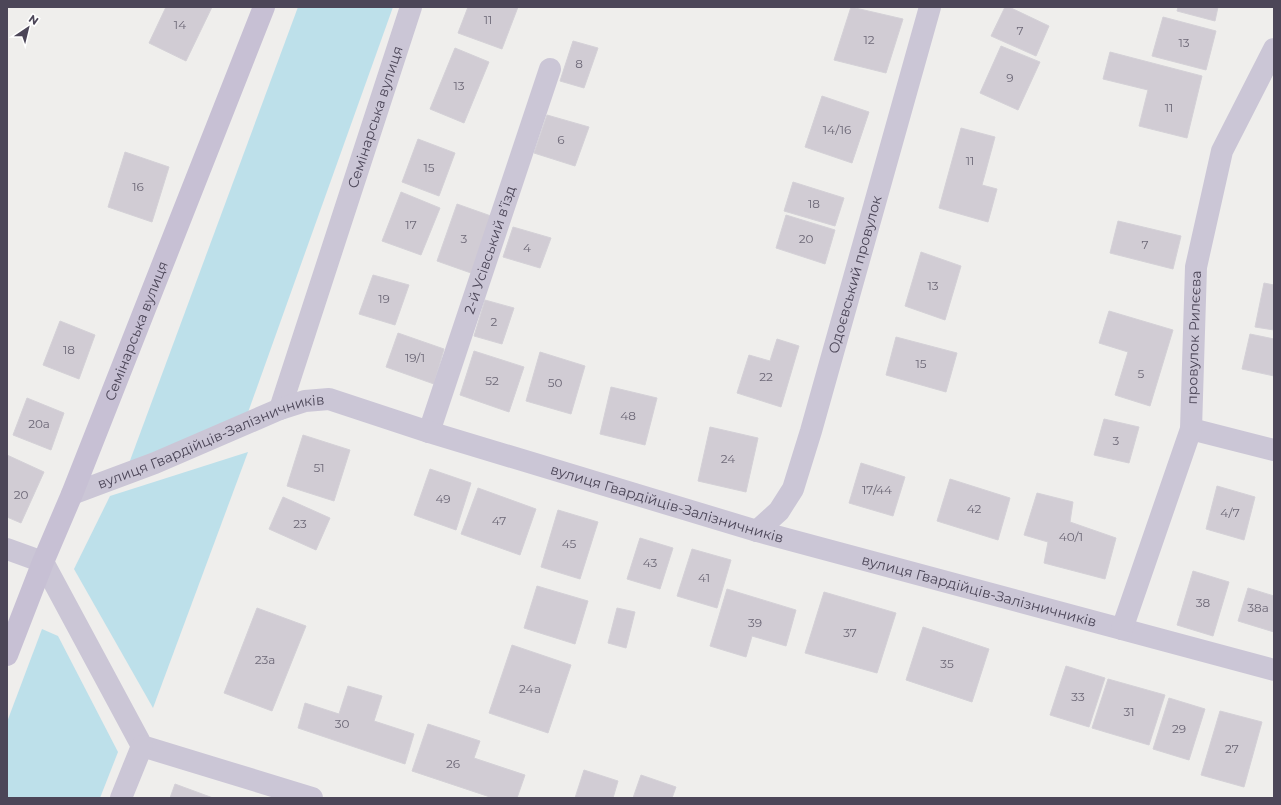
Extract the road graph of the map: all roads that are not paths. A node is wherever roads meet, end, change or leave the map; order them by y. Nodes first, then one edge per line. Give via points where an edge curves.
1 (264, 7) edge
2 (410, 7) edge
3 (930, 7) edge
4 (1274, 49) edge
5 (550, 69) dead end
6 (280, 409) junction
7 (1191, 429) junction
8 (430, 432) junction
9 (1274, 450) edge
10 (72, 494) junction
11 (757, 530) junction
12 (7, 550) edge
13 (43, 562) junction
14 (1122, 629) junction
15 (7, 655) edge
16 (1274, 670) edge
17 (142, 746) junction
18 (121, 798) edge
19 (312, 798) edge

1 - 10 main road, Семінарська вулиця
2 - 6 street, Семінарська вулиця
3 - 11 street, Одоєвський провулок via 793,488 779,511
4 - 7 street, провулок Рилєєва via 1222,151 1196,267
5 - 8 street, 2-й Усівський в’їзд
6 - 8 street, вулиця Гвардійців-Залізничників via 305,401 329,399
6 - 10 street, вулиця Гвардійців-Залізничників via 155,463
7 - 9 street
7 - 14 street, провулок Рилєєва
8 - 11 street, вулиця Гвардійців-Залізничників
10 - 13 main road, Семінарська вулиця
11 - 14 street, вулиця Гвардійців-Залізничників
12 - 13 street
13 - 15 main road, Семінарська вулиця
13 - 17 street
14 - 16 street, вулиця Гвардійців-Залізничників
17 - 18 street
17 - 19 street

